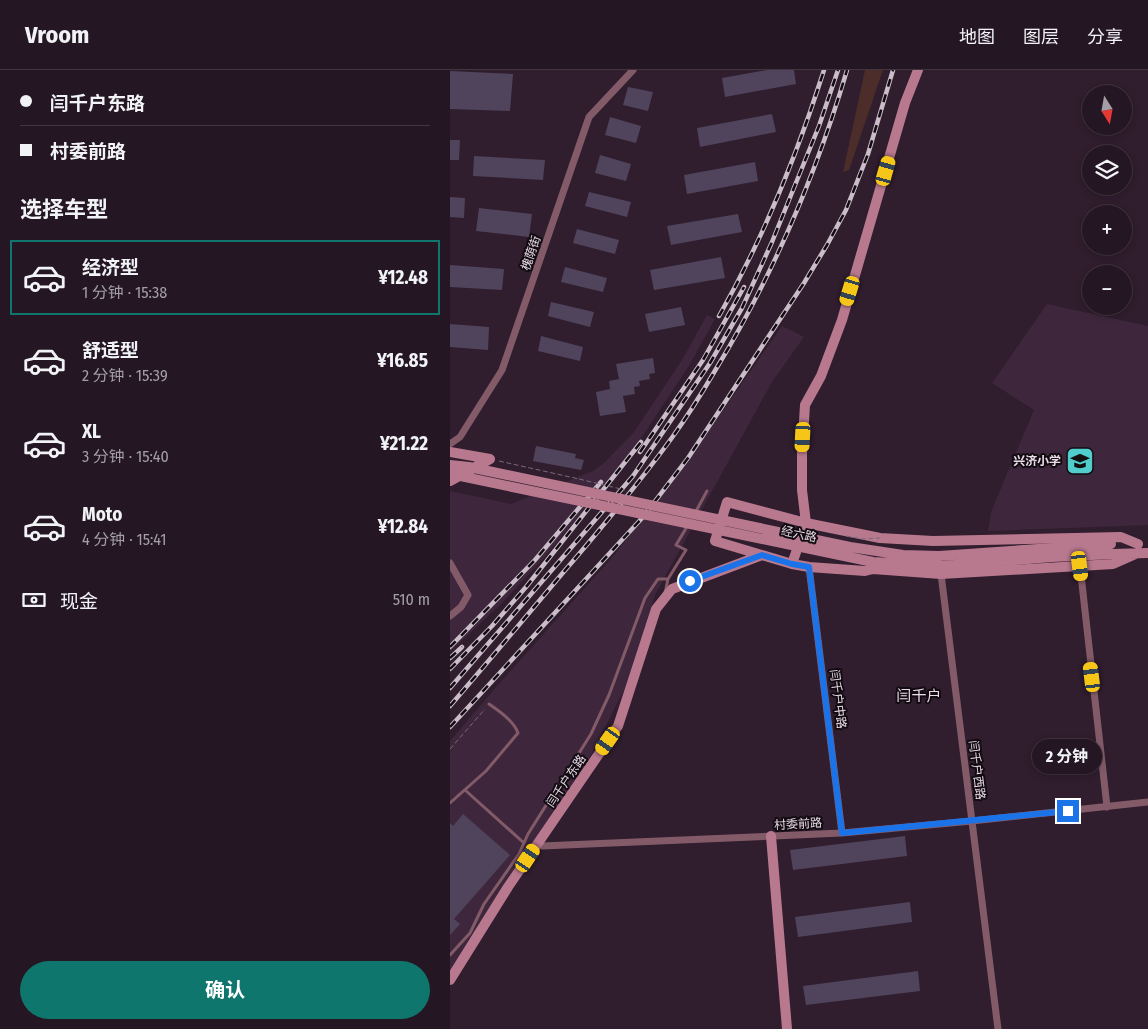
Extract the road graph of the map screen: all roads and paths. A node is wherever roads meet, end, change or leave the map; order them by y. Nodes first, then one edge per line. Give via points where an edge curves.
1 (633, 70) edge
2 (918, 70) edge
3 (450, 444) edge
4 (450, 452) edge
5 (490, 459) junction
6 (450, 465) edge
7 (450, 474) edge
8 (579, 479) dead end
9 (450, 481) edge
10 (707, 491) dead end
11 (806, 523) junction
12 (1143, 548) edge
13 (1112, 549) junction
14 (762, 555) junction
15 (450, 563) edge
16 (792, 564) junction
17 (1080, 566) junction
18 (809, 567) junction
19 (941, 574) junction
20 (668, 579) junction
21 (664, 599) junction
22 (450, 616) edge
23 (489, 704) joint
24 (450, 749) edge
25 (465, 790) junction
26 (1148, 802) edge
27 (450, 803) edge
28 (1107, 806) junction
29 (972, 821) junction
30 (842, 833) junction
31 (771, 836) junction
32 (524, 843) junction
33 (538, 843) junction
34 (450, 955) edge
35 (450, 980) edge
36 (787, 1029) edge
37 (998, 1029) edge

1 - 3 street, 槐荫街 via 589,117 502,370 460,437
2 - 11 main road via 905,103 842,320 821,376 805,405 802,490
4 - 5 main road
5 - 8 path
5 - 9 main road
6 - 13 main road, 经六路, bridge via 903,555
7 - 13 main road, 经六路, bridge via 873,562 943,566
10 - 20 lane via 676,545 686,550
11 - 12 main road via 880,538 933,541 1121,537
11 - 14 main road via 727,502 715,541
11 - 16 main road
12 - 13 main road, 经六路
12 - 17 main road via 1113,564
14 - 16 main road
14 - 21 main road, 闫千户东路 via 672,589
15 - 22 street via 468,595 462,607
16 - 18 main road
17 - 19 main road
17 - 28 street
18 - 19 main road
18 - 30 street, 闫千户中路
19 - 29 street, 闫千户西路
20 - 21 lane
20 - 32 lane via 658,579 645,598 591,734
21 - 33 main road, 闫千户东路 via 656,609 618,726
23 - 24 path
23 - 25 lane via 518,733
25 - 27 lane
25 - 32 lane
26 - 28 street, 村委前路
28 - 29 street, 村委前路
29 - 30 street, 村委前路
29 - 37 street, 闫千户西路
30 - 31 street, 村委前路
31 - 33 street, 村委前路 via 542,846
31 - 36 main road
32 - 34 lane via 484,904 470,933
33 - 35 main road, 闫千户东路

